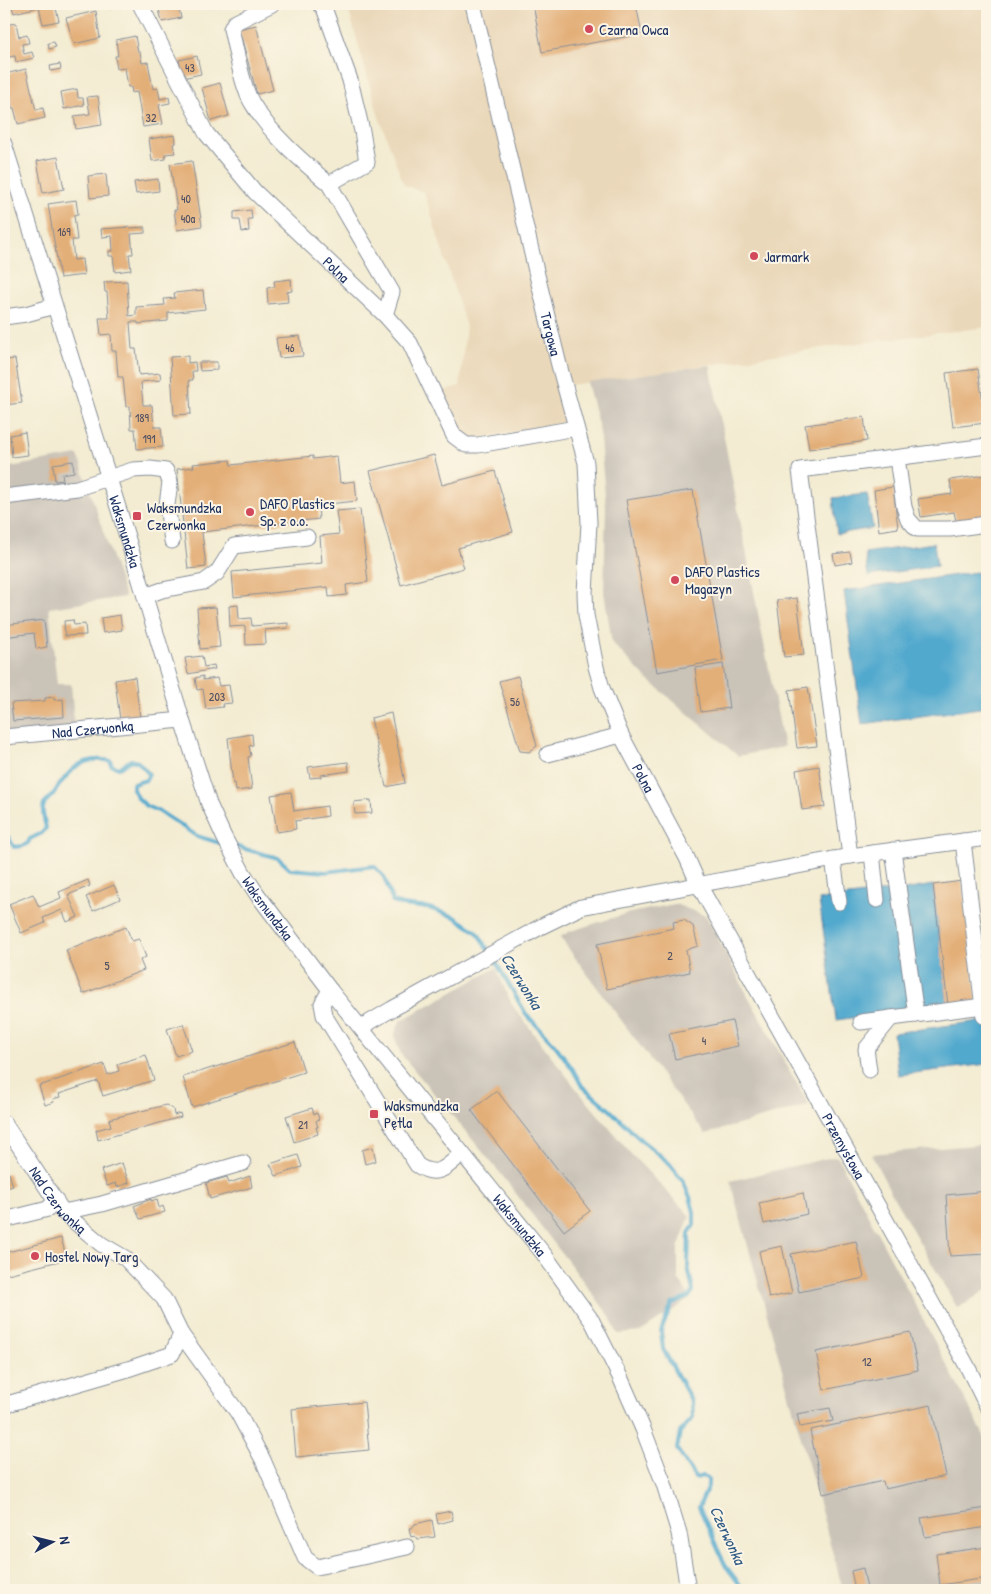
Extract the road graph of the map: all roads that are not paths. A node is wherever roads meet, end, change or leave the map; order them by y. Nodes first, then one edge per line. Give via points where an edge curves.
1 (140, 4) edge
2 (272, 4) edge
3 (320, 4) edge
4 (473, 4) edge
5 (4, 144) edge
6 (329, 184) junction
7 (54, 306) junction
8 (385, 315) junction
9 (4, 316) edge
10 (576, 428) junction
11 (987, 446) edge
12 (897, 458) junction
13 (109, 478) junction
14 (4, 498) edge
15 (987, 524) edge
16 (308, 537) dead end
17 (172, 541) dead end
18 (145, 596) junction
19 (596, 667) joint
20 (182, 720) junction
21 (621, 735) junction
22 (4, 737) edge
23 (548, 754) dead end
24 (987, 838) edge
25 (963, 841) junction
26 (893, 850) junction
27 (872, 853) junction
28 (850, 856) junction
29 (833, 859) junction
30 (699, 885) junction
31 (877, 900) dead end
32 (839, 902) dead end
33 (330, 990) junction
34 (985, 1011) edge
35 (916, 1015) junction
36 (891, 1018) junction
37 (861, 1022) dead end
38 (363, 1030) junction
39 (869, 1070) dead end
40 (4, 1123) edge
41 (462, 1153) junction
42 (244, 1163) dead end
43 (60, 1206) junction
44 (4, 1220) edge
45 (181, 1334) junction
46 (4, 1405) edge
47 (987, 1406) edge
48 (407, 1547) dead end
49 (688, 1590) edge

1 - 8 street, Polna via 206,133 255,192
2 - 6 street via 234,23 231,29 251,102 268,126
3 - 6 street via 350,80 367,162
4 - 10 street, Targowa
5 - 7 street, Waksmundzka
6 - 8 street via 392,292
7 - 9 street
7 - 13 street, Waksmundzka
8 - 10 street, Polna via 410,343 448,426 454,436 466,445
10 - 19 street, Targowa via 586,463 589,523 586,616
11 - 12 street
12 - 15 street via 904,507 917,529
12 - 28 street via 800,470
13 - 14 street via 77,488
13 - 17 street via 133,470 150,468 166,471 170,482 167,505
13 - 18 street, Waksmundzka
16 - 18 street via 234,546 217,573 204,582
18 - 20 street, Waksmundzka
19 - 21 street, Polna
20 - 22 street, Nad Czerwonką
20 - 33 street, Waksmundzka via 210,804 234,857 257,894
21 - 23 street
21 - 30 street, Polna
24 - 25 street
25 - 26 street
25 - 34 street
26 - 27 street
26 - 35 street
27 - 28 street
27 - 31 street
28 - 29 street
29 - 30 street
29 - 32 street
30 - 38 street via 581,907 392,1009
30 - 47 street, Przemysłowa
33 - 38 street, Waksmundzka
33 - 41 street via 322,1004 324,1015 417,1165 424,1170 439,1171
34 - 35 street
35 - 36 street
36 - 37 street
36 - 39 street via 866,1049
38 - 41 street, Waksmundzka
40 - 43 street, Nad Czerwonką
41 - 49 street, Waksmundzka via 565,1282 602,1340 634,1408 664,1484 679,1533
42 - 43 street via 102,1204
43 - 44 street
43 - 45 street, Nad Czerwonką via 101,1244 125,1258 164,1298
45 - 46 street via 172,1354
45 - 48 street, Nad Czerwonką via 238,1413 263,1460 305,1558 317,1567

